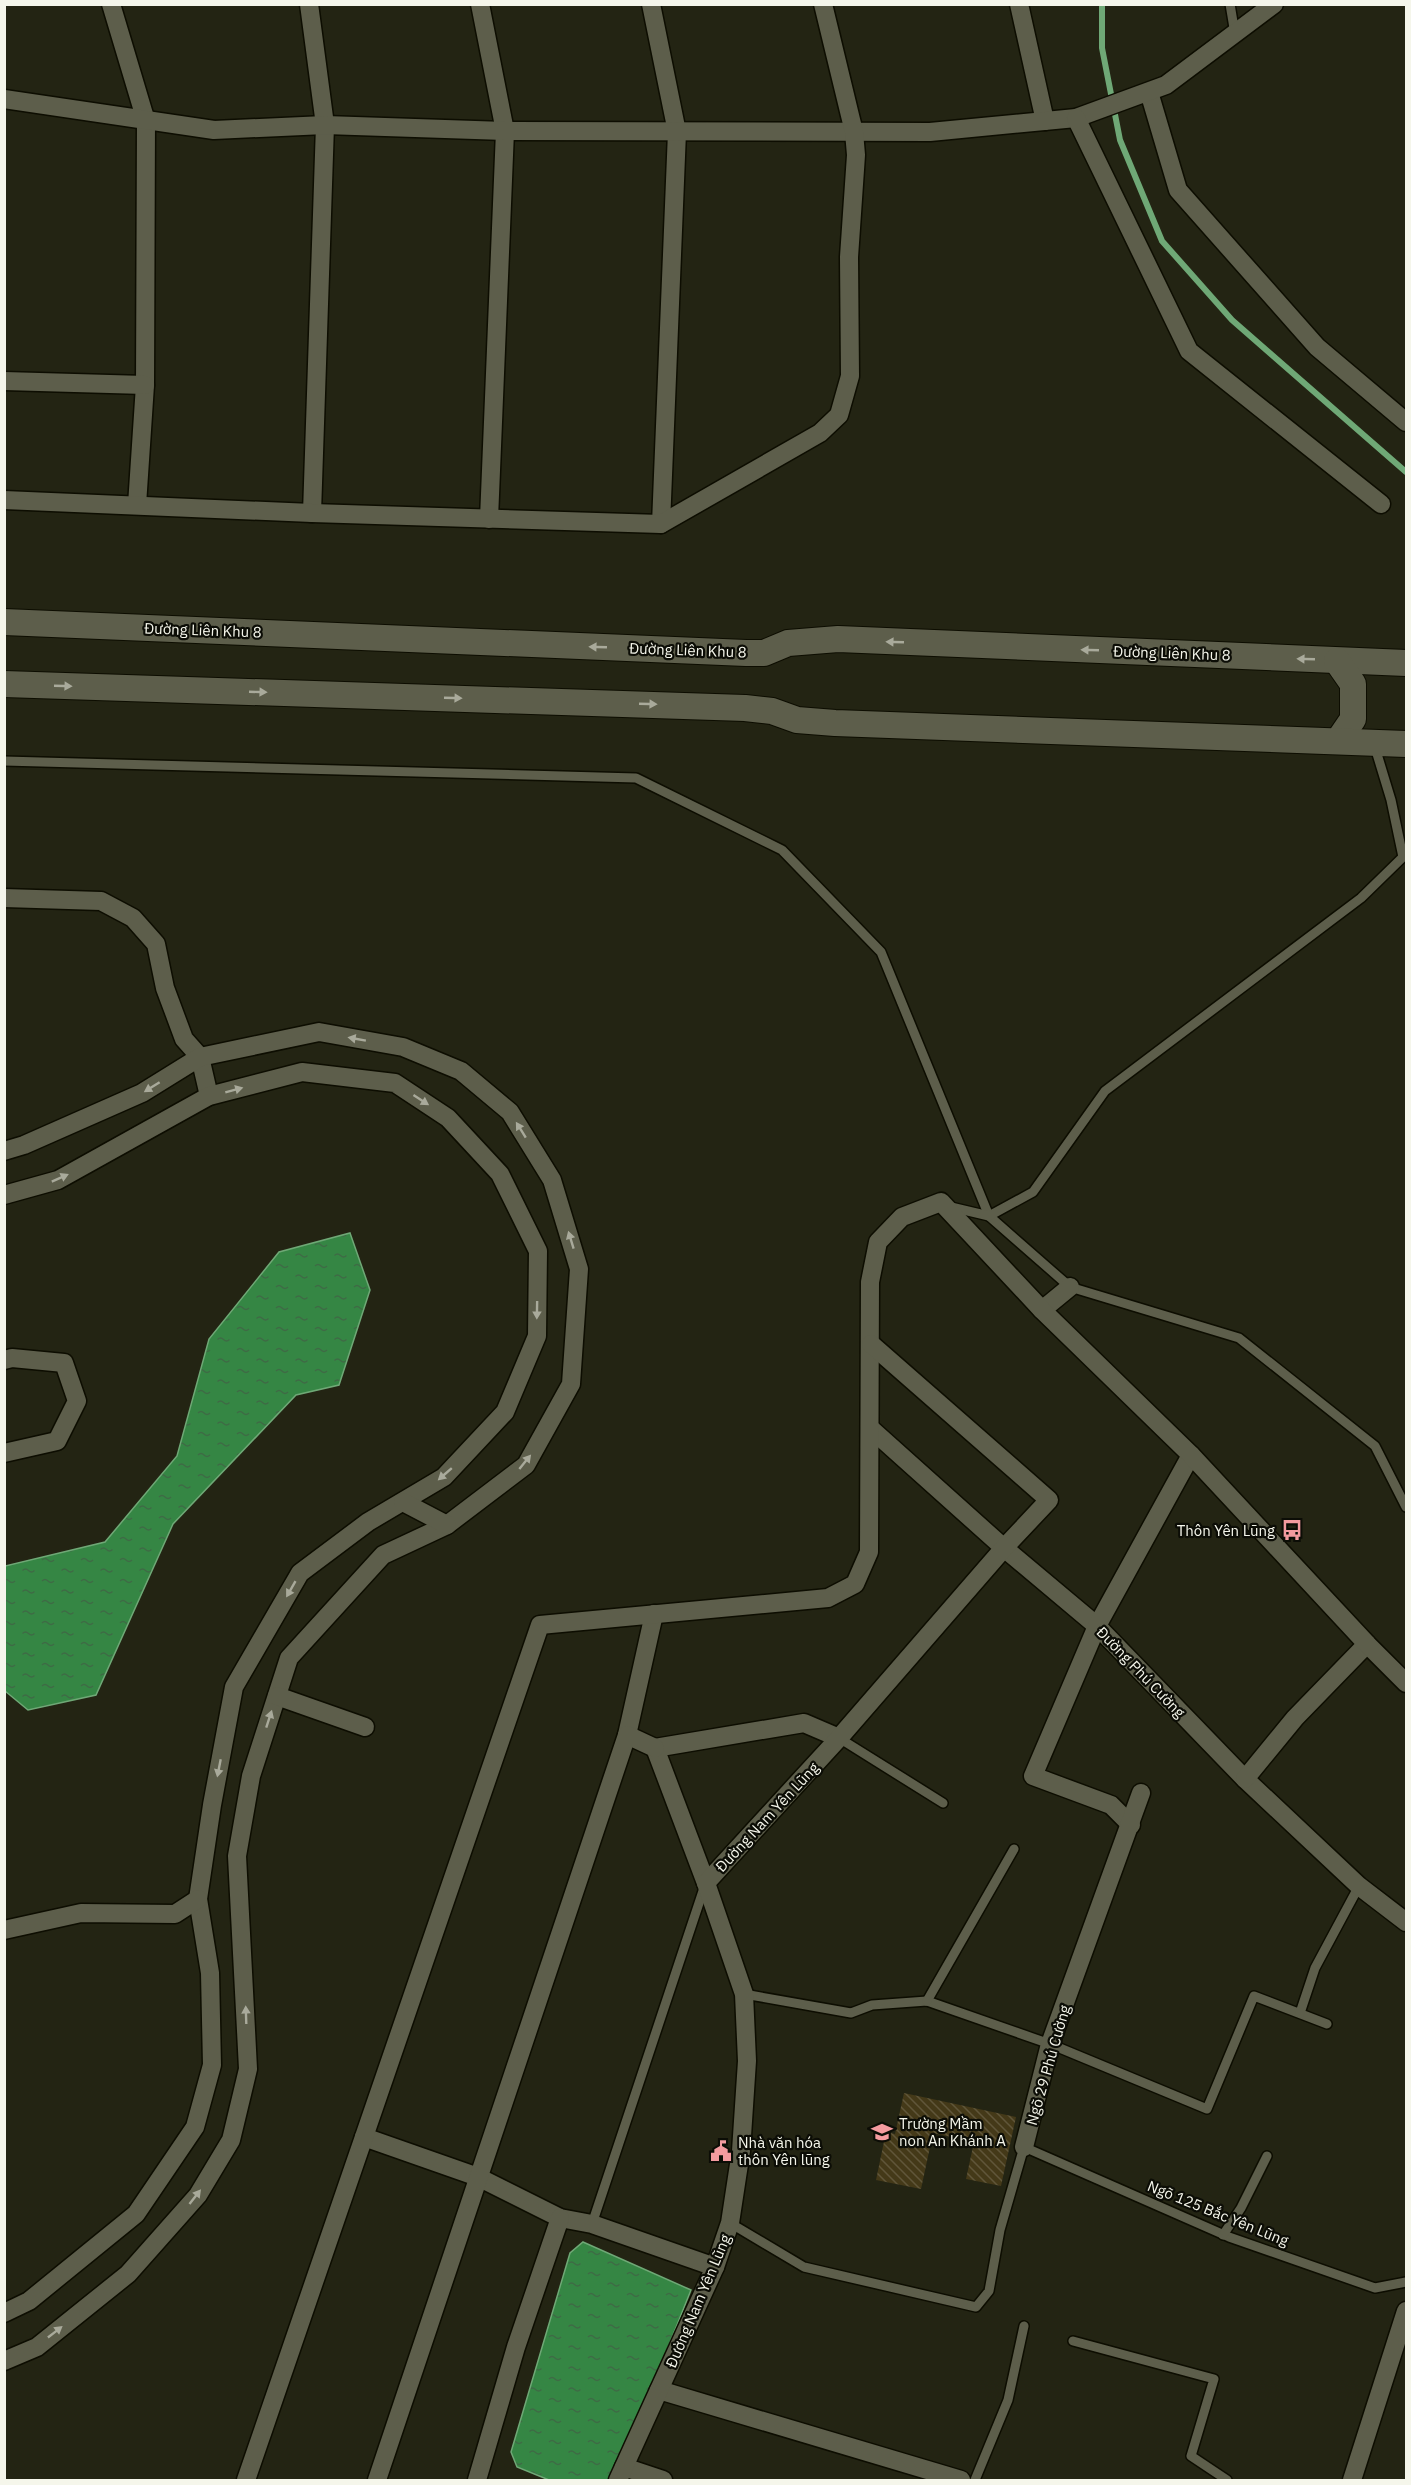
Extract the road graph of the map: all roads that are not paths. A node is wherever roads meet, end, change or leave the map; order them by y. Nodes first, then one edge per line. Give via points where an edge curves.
1 (111, 4) edge
2 (309, 4) edge
3 (480, 4) edge
4 (651, 4) edge
5 (823, 4) edge
6 (1019, 4) edge
7 (1230, 4) edge
8 (1274, 4) edge
9 (1235, 34) junction
10 (1149, 92) junction
11 (4, 99) edge
12 (1076, 118) junction
13 (146, 121) junction
14 (1044, 121) junction
15 (325, 125) junction
16 (505, 131) junction
17 (677, 132) junction
18 (854, 132) junction
19 (4, 381) edge
20 (146, 385) junction
21 (1407, 422) edge
22 (4, 500) edge
23 (1381, 504) dead end
24 (137, 505) junction
25 (312, 513) junction
26 (489, 519) junction
27 (661, 524) junction
28 (4, 622) edge
29 (1337, 660) junction
30 (1407, 663) edge
31 (4, 684) edge
32 (1338, 741) junction
33 (1374, 742) junction
34 (1407, 744) edge
35 (4, 761) edge
36 (4, 898) edge
37 (200, 1057) junction
38 (209, 1096) junction
39 (4, 1151) edge
40 (4, 1195) edge
41 (941, 1202) junction
42 (989, 1216) junction
43 (1070, 1287) junction
44 (1042, 1310) junction
45 (871, 1344) junction
46 (4, 1360) edge
47 (870, 1428) junction
48 (4, 1453) edge
49 (1191, 1455) junction
50 (403, 1502) junction
51 (1407, 1507) edge
52 (447, 1525) junction
53 (1004, 1548) junction
54 (654, 1614) junction
55 (1097, 1626) junction
56 (1366, 1644) junction
57 (1407, 1683) edge
58 (277, 1696) junction
59 (365, 1727) dead end
60 (627, 1735) junction
61 (839, 1738) junction
62 (655, 1748) junction
63 (1245, 1779) junction
64 (1141, 1793) dead end
65 (943, 1803) dead end
66 (1131, 1825) junction
67 (1014, 1849) dead end
68 (706, 1883) junction
69 (1359, 1886) junction
70 (198, 1899) junction
71 (1407, 1922) edge
72 (4, 1930) edge
73 (744, 1994) junction
74 (927, 2001) junction
75 (1300, 2013) junction
76 (1327, 2024) dead end
77 (1050, 2044) junction
78 (364, 2137) junction
79 (1024, 2147) junction
80 (1267, 2156) dead end
81 (478, 2177) junction
82 (560, 2218) junction
83 (730, 2223) junction
84 (592, 2224) junction
85 (1223, 2235) junction
86 (715, 2267) junction
87 (1407, 2283) edge
88 (1407, 2311) edge
89 (4, 2313) edge
90 (1024, 2326) dead end
91 (1073, 2341) dead end
92 (4, 2361) edge
93 (660, 2390) junction
94 (621, 2474) edge
95 (957, 2480) edge
96 (246, 2481) edge
97 (377, 2481) edge
98 (477, 2481) edge
99 (663, 2481) edge
100 (975, 2481) edge
101 (1227, 2481) edge
102 (1352, 2481) edge

1 - 13 street
2 - 15 street
3 - 16 street
4 - 17 street
5 - 18 street
6 - 14 street
7 - 9 lane
8 - 9 street
9 - 10 street via 1166,86
10 - 12 street
10 - 21 street via 1178,190 1317,347
11 - 13 street
12 - 14 street
12 - 23 street via 1189,351
13 - 15 street via 214,130
13 - 20 street
14 - 18 street via 930,132
15 - 16 street
15 - 25 street
16 - 17 street
16 - 26 street
17 - 18 street
17 - 27 street
18 - 27 street via 850,376 839,415 820,433
19 - 20 street
20 - 24 street
22 - 24 street
24 - 25 street
25 - 26 street
26 - 27 street
29 -> 28 street, Đường Liên Khu 8 via 838,639 746,653
29 - 30 street, Đường Liên Khu 8
29 - 32 street via 1353,684 1353,719
31 -> 32 street via 745,708 772,711 797,720 835,723
32 - 33 street
33 - 34 street
33 - 42 lane via 1403,857 1361,898 1106,1091 1033,1192
35 - 42 lane via 636,778 782,850 881,952
36 - 37 street via 100,901 133,918 156,944 165,988 184,1039
37 - 38 street
37 -> 39 street via 142,1093
52 -> 37 street via 526,1465 571,1384 579,1269 552,1180 510,1112 462,1071 403,1047 320,1032
40 -> 38 street via 58,1180
38 -> 50 street via 302,1072 395,1083 448,1118 500,1174 538,1251 537,1336 505,1412 444,1477
41 - 42 lane
41 - 44 street
41 - 45 street via 902,1217 878,1242 870,1282
42 - 43 lane
43 - 44 street
43 - 51 lane via 1239,1338 1375,1446
44 - 49 street
45 - 47 street
45 - 53 street, Đường Nam Yên Lũng via 1049,1500
46 - 48 street via 64,1363 77,1401 57,1441
47 - 53 street, Đường Phú Cường
47 - 54 street via 869,1552 855,1584 828,1598
49 - 55 street
49 - 56 street
50 - 52 street
50 -> 70 street via 368,1522 300,1573 234,1687
52 - 58 street via 383,1555 289,1658
53 - 55 street, Đường Phú Cường
53 - 61 street, Đường Nam Yên Lũng
54 - 60 street
54 - 78 street via 540,1625
55 - 63 street, Đường Phú Cường
55 - 66 street via 1033,1776 1111,1805
56 - 57 street
56 - 63 street via 1295,1718
58 - 59 street
92 -> 58 street via 37,2347 128,2274 198,2194 231,2140 248,2068 237,1856 251,1776
60 - 62 street
60 - 81 street
61 - 62 street via 804,1723
61 - 65 lane
61 - 68 street, Đường Nam Yên Lũng
62 - 68 street
63 - 69 street, Đường Phú Cường
64 - 66 street, Ngõ 29 Phú Cường
66 - 77 street, Ngõ 29 Phú Cường
67 - 74 lane
68 - 73 street, Đường Nam Yên Lũng
68 - 84 lane
69 - 71 street, Đường Phú Cường
69 - 75 lane via 1315,1968
70 - 72 street via 175,1914 81,1913
70 - 89 street via 210,1973 212,2065 195,2127 136,2214 29,2301
73 - 74 lane via 851,2013 872,2005
73 - 83 street, Đường Nam Yên Lũng via 747,2061 741,2151
74 - 77 lane
75 - 76 lane
75 - 77 lane via 1254,1996 1207,2109
77 - 79 street, Ngõ 29 Phú Cường
78 - 81 street
78 - 96 street
79 - 83 lane, Ngõ 29 Phú Cường via 1000,2230 989,2291 976,2307 804,2267
79 - 85 lane, Ngõ 125 Bắc Yên Lũng
80 - 85 lane
81 - 82 street
81 - 97 street
82 - 84 street
82 - 98 street via 516,2347
83 - 86 street, Đường Nam Yên Lũng
84 - 86 street
85 - 87 lane, Ngõ 125 Bắc Yên Lũng via 1375,2288
86 - 93 street, Đường Nam Yên Lũng
88 - 102 street
90 - 100 lane via 1008,2400
91 - 101 lane via 1214,2379 1191,2456
93 - 94 street, Đường Nam Yên Lũng
93 - 95 street
94 - 99 street

